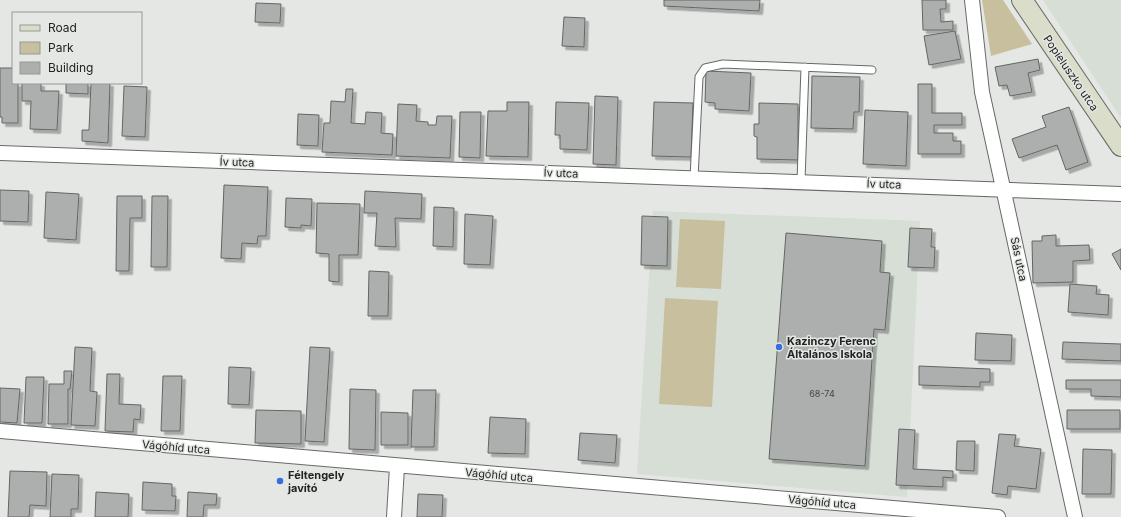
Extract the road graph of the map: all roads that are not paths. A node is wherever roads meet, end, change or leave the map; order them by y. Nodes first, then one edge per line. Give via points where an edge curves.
1 (972, 0) edge
2 (1025, 1) edge
3 (805, 67) junction
4 (872, 70) dead end
5 (1121, 146) edge
6 (0, 153) edge
7 (694, 178) junction
8 (801, 181) junction
9 (1004, 189) junction
10 (1121, 194) edge
11 (0, 431) edge
12 (397, 467) junction
13 (971, 516) edge
14 (394, 517) edge
15 (998, 517) edge
16 (1074, 517) edge

1 - 9 street, Sás utca via 982,92
2 - 5 street, Popieluszko utca
3 - 4 lane
3 - 7 lane via 723,64 706,68 699,77
3 - 8 lane
6 - 7 street, Ív utca
7 - 8 street, Ív utca
8 - 9 street, Ív utca
9 - 10 street, Ív utca
9 - 16 street, Sás utca
11 - 12 street, Vágóhíd utca
12 - 13 street, Vágóhíd utca
12 - 14 street
13 - 15 street, Vágóhíd utca

